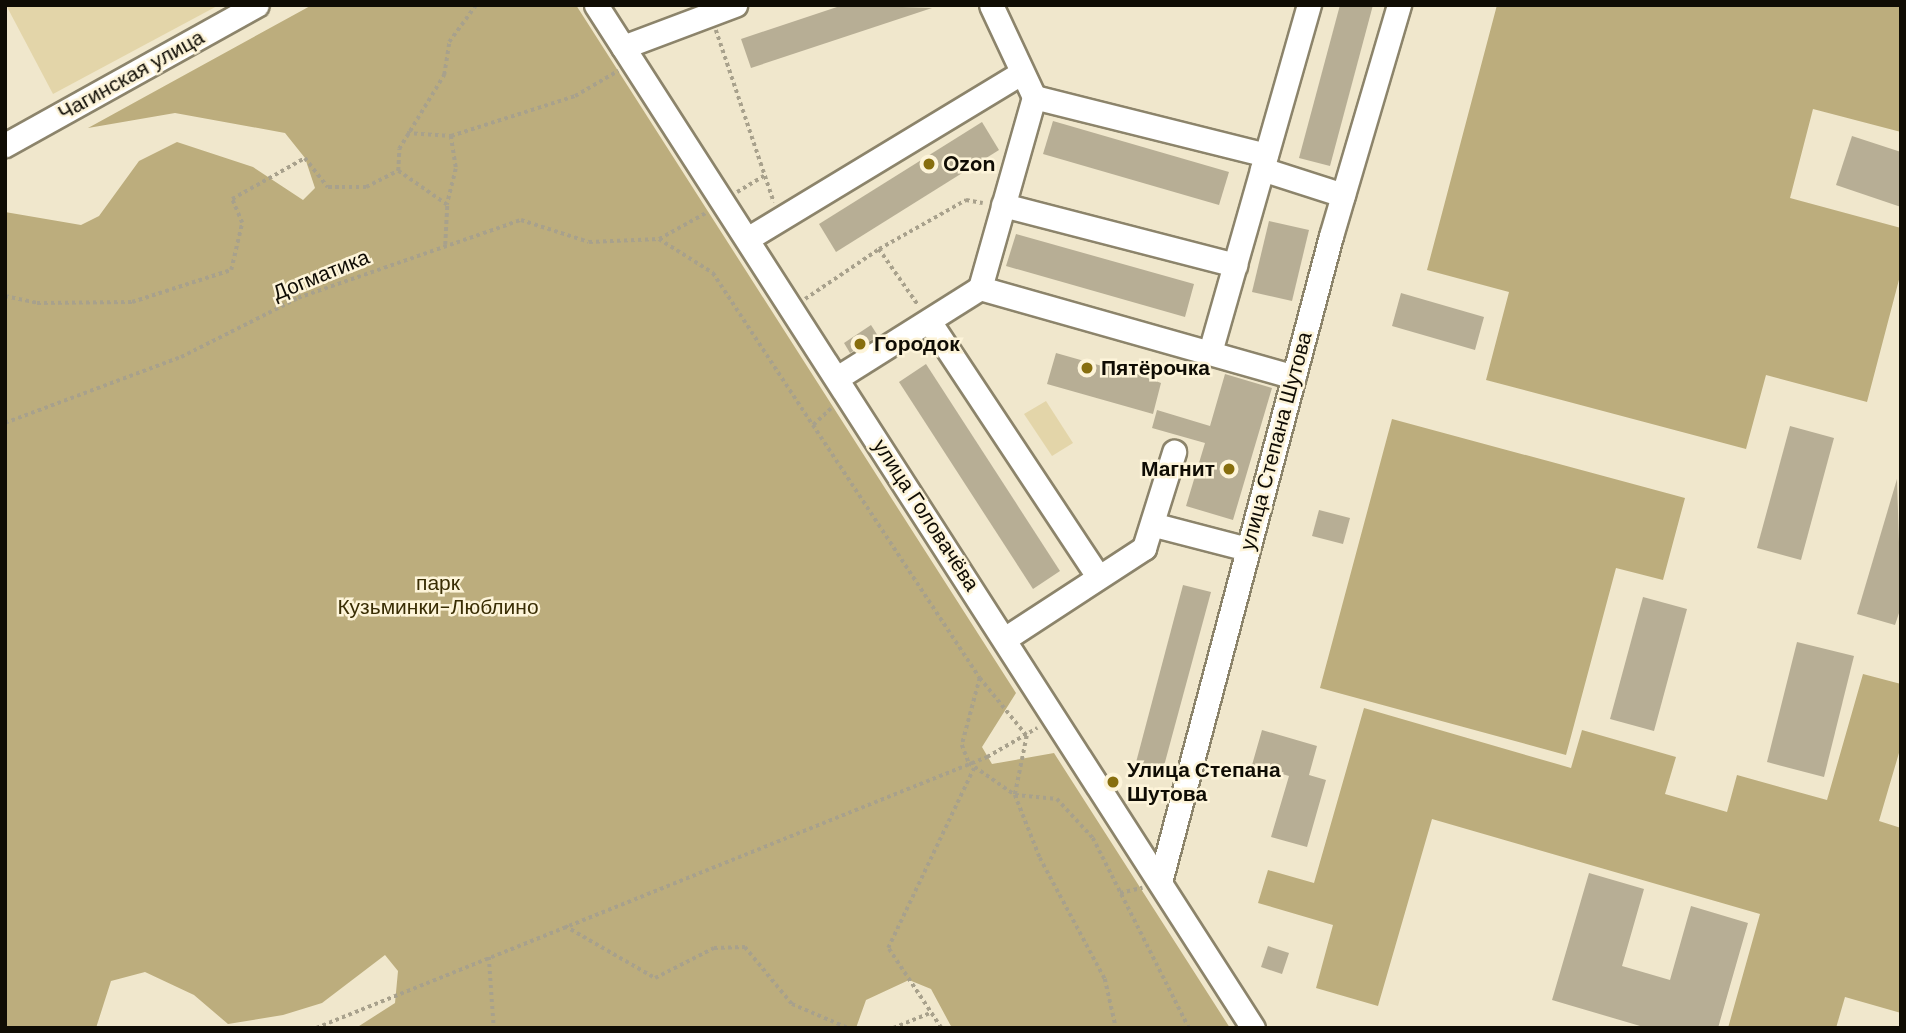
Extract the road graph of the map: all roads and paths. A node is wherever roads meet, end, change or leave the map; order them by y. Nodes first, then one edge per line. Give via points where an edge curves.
1 (257, 5) edge
2 (476, 5) edge
3 (596, 5) edge
4 (735, 5) edge
5 (991, 5) edge
6 (1309, 5) edge
7 (1399, 5) edge
8 (711, 14) junction
9 (627, 53) junction
10 (1019, 74) junction
11 (1034, 97) junction
12 (407, 133) junction
13 (451, 136) junction
14 (5, 145) edge
15 (1264, 162) junction
16 (398, 171) junction
17 (765, 175) junction
18 (1343, 195) junction
19 (728, 198) junction
20 (447, 205) junction
21 (1003, 205) junction
22 (780, 219) junction
23 (659, 239) junction
24 (747, 239) junction
25 (445, 244) junction
26 (879, 249) junction
27 (1235, 265) junction
28 (980, 288) junction
29 (5, 296) edge
30 (792, 307) junction
31 (929, 321) junction
32 (1210, 352) junction
33 (1294, 377) junction
34 (843, 387) junction
35 (5, 424) edge
36 (813, 425) junction
37 (1174, 452) dead end
38 (1155, 525) junction
39 (1248, 548) junction
40 (1098, 576) junction
41 (1006, 638) junction
42 (980, 678) junction
43 (1054, 713) junction
44 (1027, 736) junction
45 (969, 762) junction
46 (974, 768) junction
47 (1014, 795) junction
48 (1161, 878) junction
49 (565, 926) junction
50 (489, 957) junction
51 (931, 1013) junction
52 (316, 1028) edge
53 (494, 1028) edge
54 (848, 1028) edge
55 (893, 1028) edge
56 (941, 1028) edge
57 (1116, 1028) edge
58 (1189, 1028) edge
59 (1253, 1028) edge

1 - 14 street, Чагинская улица
2 - 12 path via 449,42 444,75
3 - 9 street, улица Головачёва
4 - 8 street
5 - 10 street
6 - 15 street
7 - 18 street, улица Степана Шутова
8 - 9 street
8 - 17 path
9 - 13 path via 594,89
9 - 19 street, улица Головачёва
10 - 11 street
10 - 22 street
11 - 15 street
11 - 21 street
12 - 13 path
12 - 16 path
13 - 20 path via 456,169
15 - 18 street
15 - 27 street
16 - 20 path
16 - 29 path via 366,187 328,187 304,158 232,199 242,223 231,270 132,302 37,303
17 - 19 path
17 - 22 path
18 - 33 street, улица Степана Шутова
19 - 23 path
19 - 24 street, улица Головачёва
20 - 25 path
21 - 26 path via 966,200
21 - 27 street
21 - 28 street
22 - 24 street
23 - 25 path, Догматика via 589,242 521,220
23 - 36 path via 713,273
24 - 30 street, улица Головачёва
25 - 35 path, Догматика via 298,298 181,357
26 - 30 path
26 - 31 path
27 - 32 street
28 - 31 street
28 - 32 street
30 - 34 street, улица Головачёва
31 - 34 street
31 - 40 street
32 - 33 street
33 - 39 street, улица Степана Шутова
34 - 36 path
34 - 41 street, улица Головачёва
36 - 42 path
37 - 38 street
38 - 39 street
38 - 40 street via 1144,548
39 - 48 street, улица Степана Шутова
40 - 41 street
41 - 43 street, улица Головачёва
42 - 44 path
42 - 45 path via 962,745
43 - 44 path
43 - 48 street, улица Головачёва
44 - 45 path
44 - 47 path
45 - 46 path
45 - 49 path
46 - 47 path
46 - 51 path via 888,948
47 - 57 path via 1040,858 1105,979
47 - 58 path via 1056,799 1093,838
48 - 59 street, улица Головачёва
49 - 50 path
49 - 54 path via 655,978 714,947 745,947 792,1003
50 - 52 path
50 - 53 path
51 - 55 path
51 - 56 path

